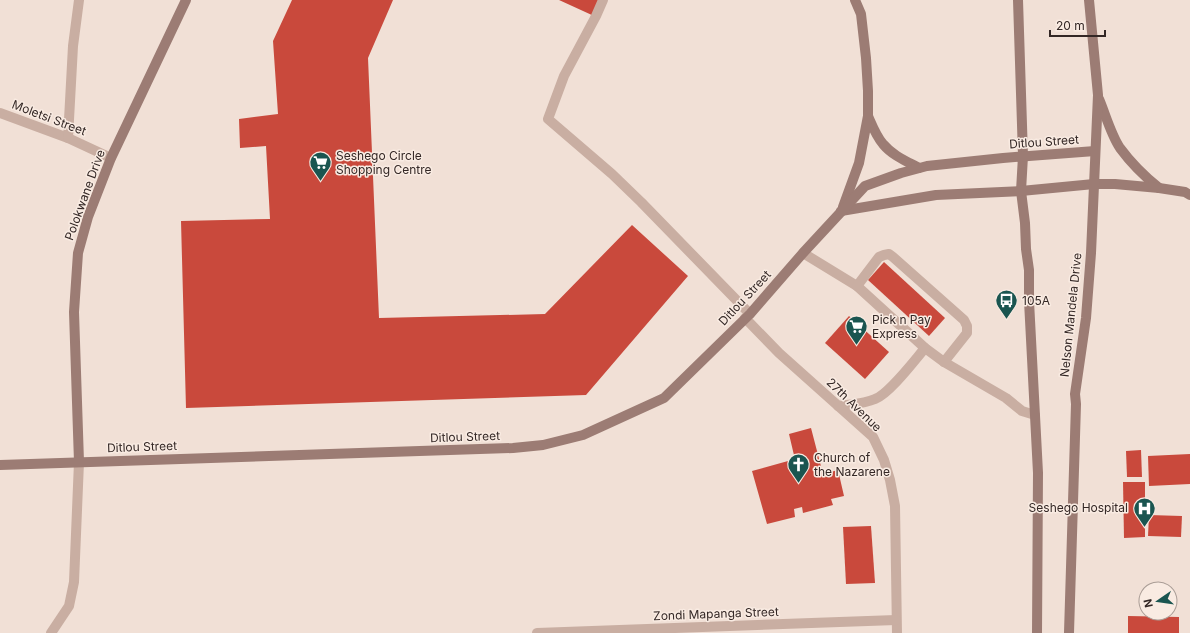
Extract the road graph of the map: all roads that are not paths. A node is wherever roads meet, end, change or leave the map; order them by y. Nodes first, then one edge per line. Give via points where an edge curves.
1 (79, 0) edge
2 (186, 0) edge
3 (603, 0) edge
4 (855, 0) edge
5 (1018, 0) edge
6 (1089, 0) edge
7 (1098, 95) junction
8 (0, 113) edge
9 (868, 116) junction
10 (68, 138) junction
11 (1095, 151) junction
12 (1022, 156) junction
13 (111, 158) junction
14 (919, 168) junction
15 (1094, 184) junction
16 (1159, 188) junction
17 (1021, 191) junction
18 (1190, 195) edge
19 (842, 210) junction
20 (803, 253) junction
21 (857, 286) junction
22 (748, 316) junction
23 (924, 348) junction
24 (944, 362) junction
25 (838, 406) junction
26 (1035, 415) junction
27 (78, 462) junction
28 (0, 465) edge
29 (896, 620) junction
30 (51, 633) edge
31 (537, 633) edge
32 (896, 633) edge
33 (1037, 633) edge
34 (1069, 633) edge

1 - 10 street via 73,46
2 - 13 street, Polokwane Drive
3 - 22 street, 27th Avenue via 564,76 548,119 641,202
4 - 9 street via 861,14 866,58
5 - 12 street
6 - 7 street, Nelson Mandela Drive
7 - 11 street, Nelson Mandela Drive
7 - 16 street via 1119,147 1140,172
8 - 10 street, Moletsi Street
9 - 14 street via 883,144 897,156
9 - 19 street via 858,163
10 - 13 street, Moletsi Street
11 - 12 street, Ditlou Street
11 - 15 street, Nelson Mandela Drive
12 - 14 street, Ditlou Street
12 - 17 street
13 - 27 street, Polokwane Drive via 88,217 78,253 74,312
14 - 19 street, Ditlou Street via 865,186
15 - 16 street
15 - 17 street
15 - 34 street, Nelson Mandela Drive via 1086,318 1075,394
16 - 18 street
17 - 19 street via 936,195
17 - 26 street via 1029,270
19 - 20 street, Ditlou Street
20 - 21 street
20 - 22 street, Ditlou Street
21 - 23 street
21 - 24 street via 879,257 884,254 893,257 964,320 967,326 967,333
22 - 25 street, 27th Avenue via 779,353
22 - 27 street, Ditlou Street via 664,398 584,435 543,444 513,448
23 - 24 street
23 - 25 street via 887,392 863,403
24 - 26 street via 1006,398 1022,411
25 - 29 street, 27th Avenue via 872,437 884,460 890,480 895,506
26 - 33 street via 1038,472
27 - 28 street, Ditlou Street
27 - 30 street via 74,582 69,606
29 - 31 street, Zondi Mapanga Street
29 - 32 street, 27th Avenue

